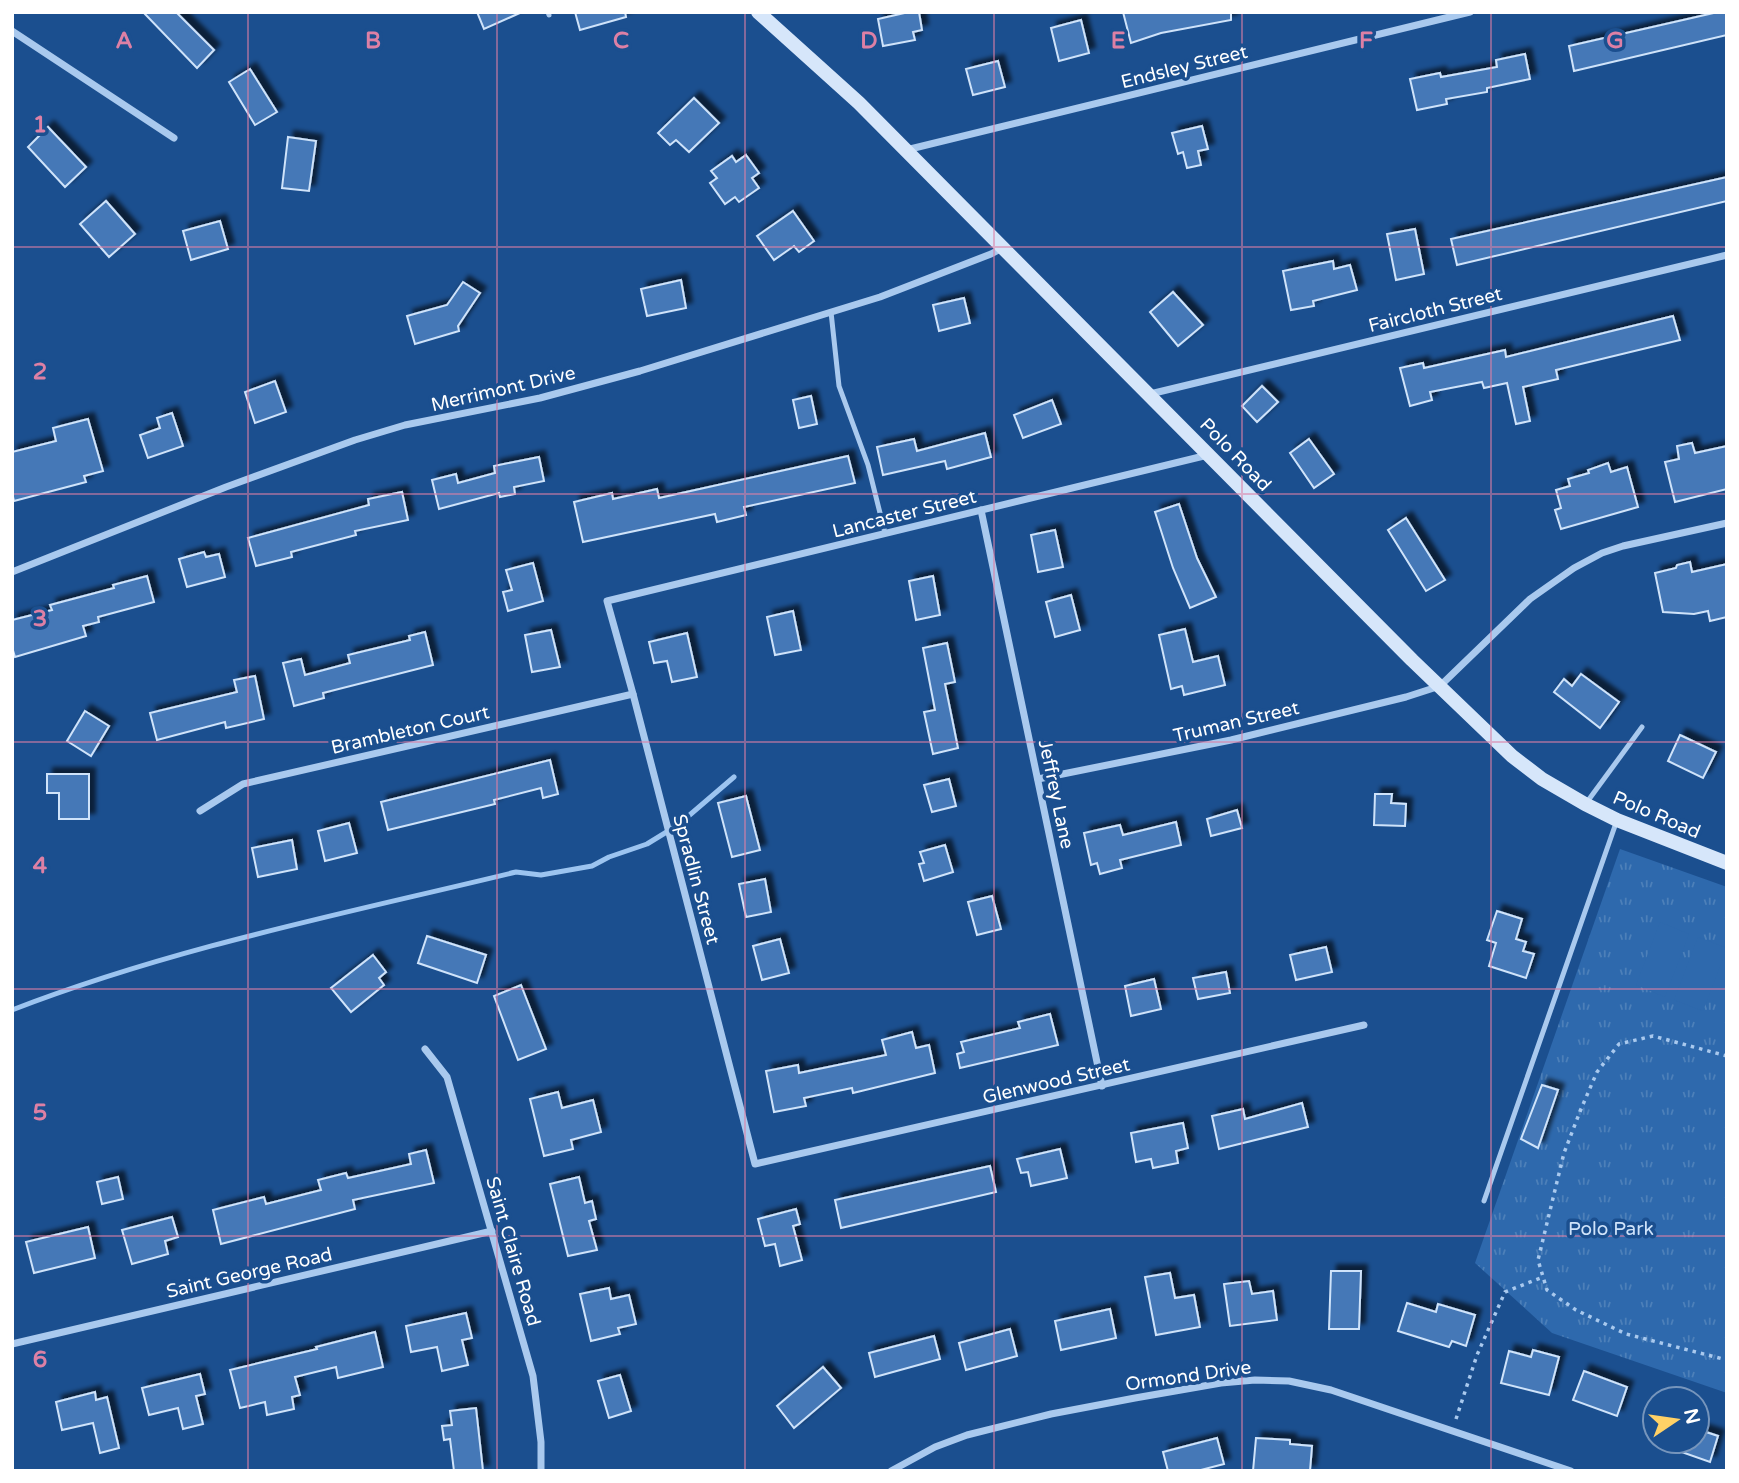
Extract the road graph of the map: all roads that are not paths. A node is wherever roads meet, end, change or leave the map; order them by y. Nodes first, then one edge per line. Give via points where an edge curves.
1 (758, 12) edge
2 (1470, 12) edge
3 (12, 31) edge
4 (174, 138) dead end
5 (905, 150) junction
6 (1004, 247) junction
7 (1727, 255) edge
8 (831, 312) junction
9 (1150, 394) junction
10 (1209, 455) junction
11 (981, 510) junction
12 (1727, 523) edge
13 (885, 533) junction
14 (12, 572) edge
15 (607, 601) joint
16 (1440, 686) junction
17 (633, 694) junction
18 (1642, 727) dead end
19 (1038, 779) junction
20 (1585, 804) junction
21 (200, 811) dead end
22 (1617, 820) junction
23 (1727, 863) edge
24 (1364, 1025) dead end
25 (425, 1049) dead end
26 (1102, 1086) junction
27 (755, 1164) joint
28 (1484, 1201) dead end
29 (492, 1231) junction
30 (12, 1344) edge
31 (541, 1471) edge
32 (891, 1471) edge
33 (1571, 1471) edge

1 - 5 main road, Polo Road
2 - 5 street, Endsley Street
3 - 4 street
5 - 6 main road, Polo Road
6 - 8 street, Merrimont Drive
6 - 9 main road, Polo Road
7 - 9 street, Faircloth Street
8 - 13 lane via 839,386
8 - 14 street, Merrimont Drive via 540,398 405,425 355,440
9 - 10 main road, Polo Road
10 - 11 street, Lancaster Street
10 - 16 main road, Polo Road
11 - 13 street, Lancaster Street
11 - 19 street, Jeffrey Lane
12 - 16 street via 1623,546 1574,568 1530,599
13 - 15 street, Lancaster Street
15 - 17 street, Spradlin Street
16 - 19 street, Truman Street via 1231,740
16 - 20 main road, Polo Road via 1512,756
17 - 21 street, Brambleton Court via 243,784
17 - 27 street, Spradlin Street
18 - 20 lane
19 - 26 street, Jeffrey Lane
20 - 22 main road, Polo Road
22 - 23 main road, Polo Road
22 - 28 lane
24 - 26 street, Glenwood Street
25 - 29 street, Saint Claire Road via 447,1077
26 - 27 street, Glenwood Street
29 - 30 street, Saint George Road
29 - 31 street, Saint Claire Road via 533,1376
32 - 33 street, Ormond Drive via 935,1447 991,1429 1135,1398 1255,1380 1331,1390

